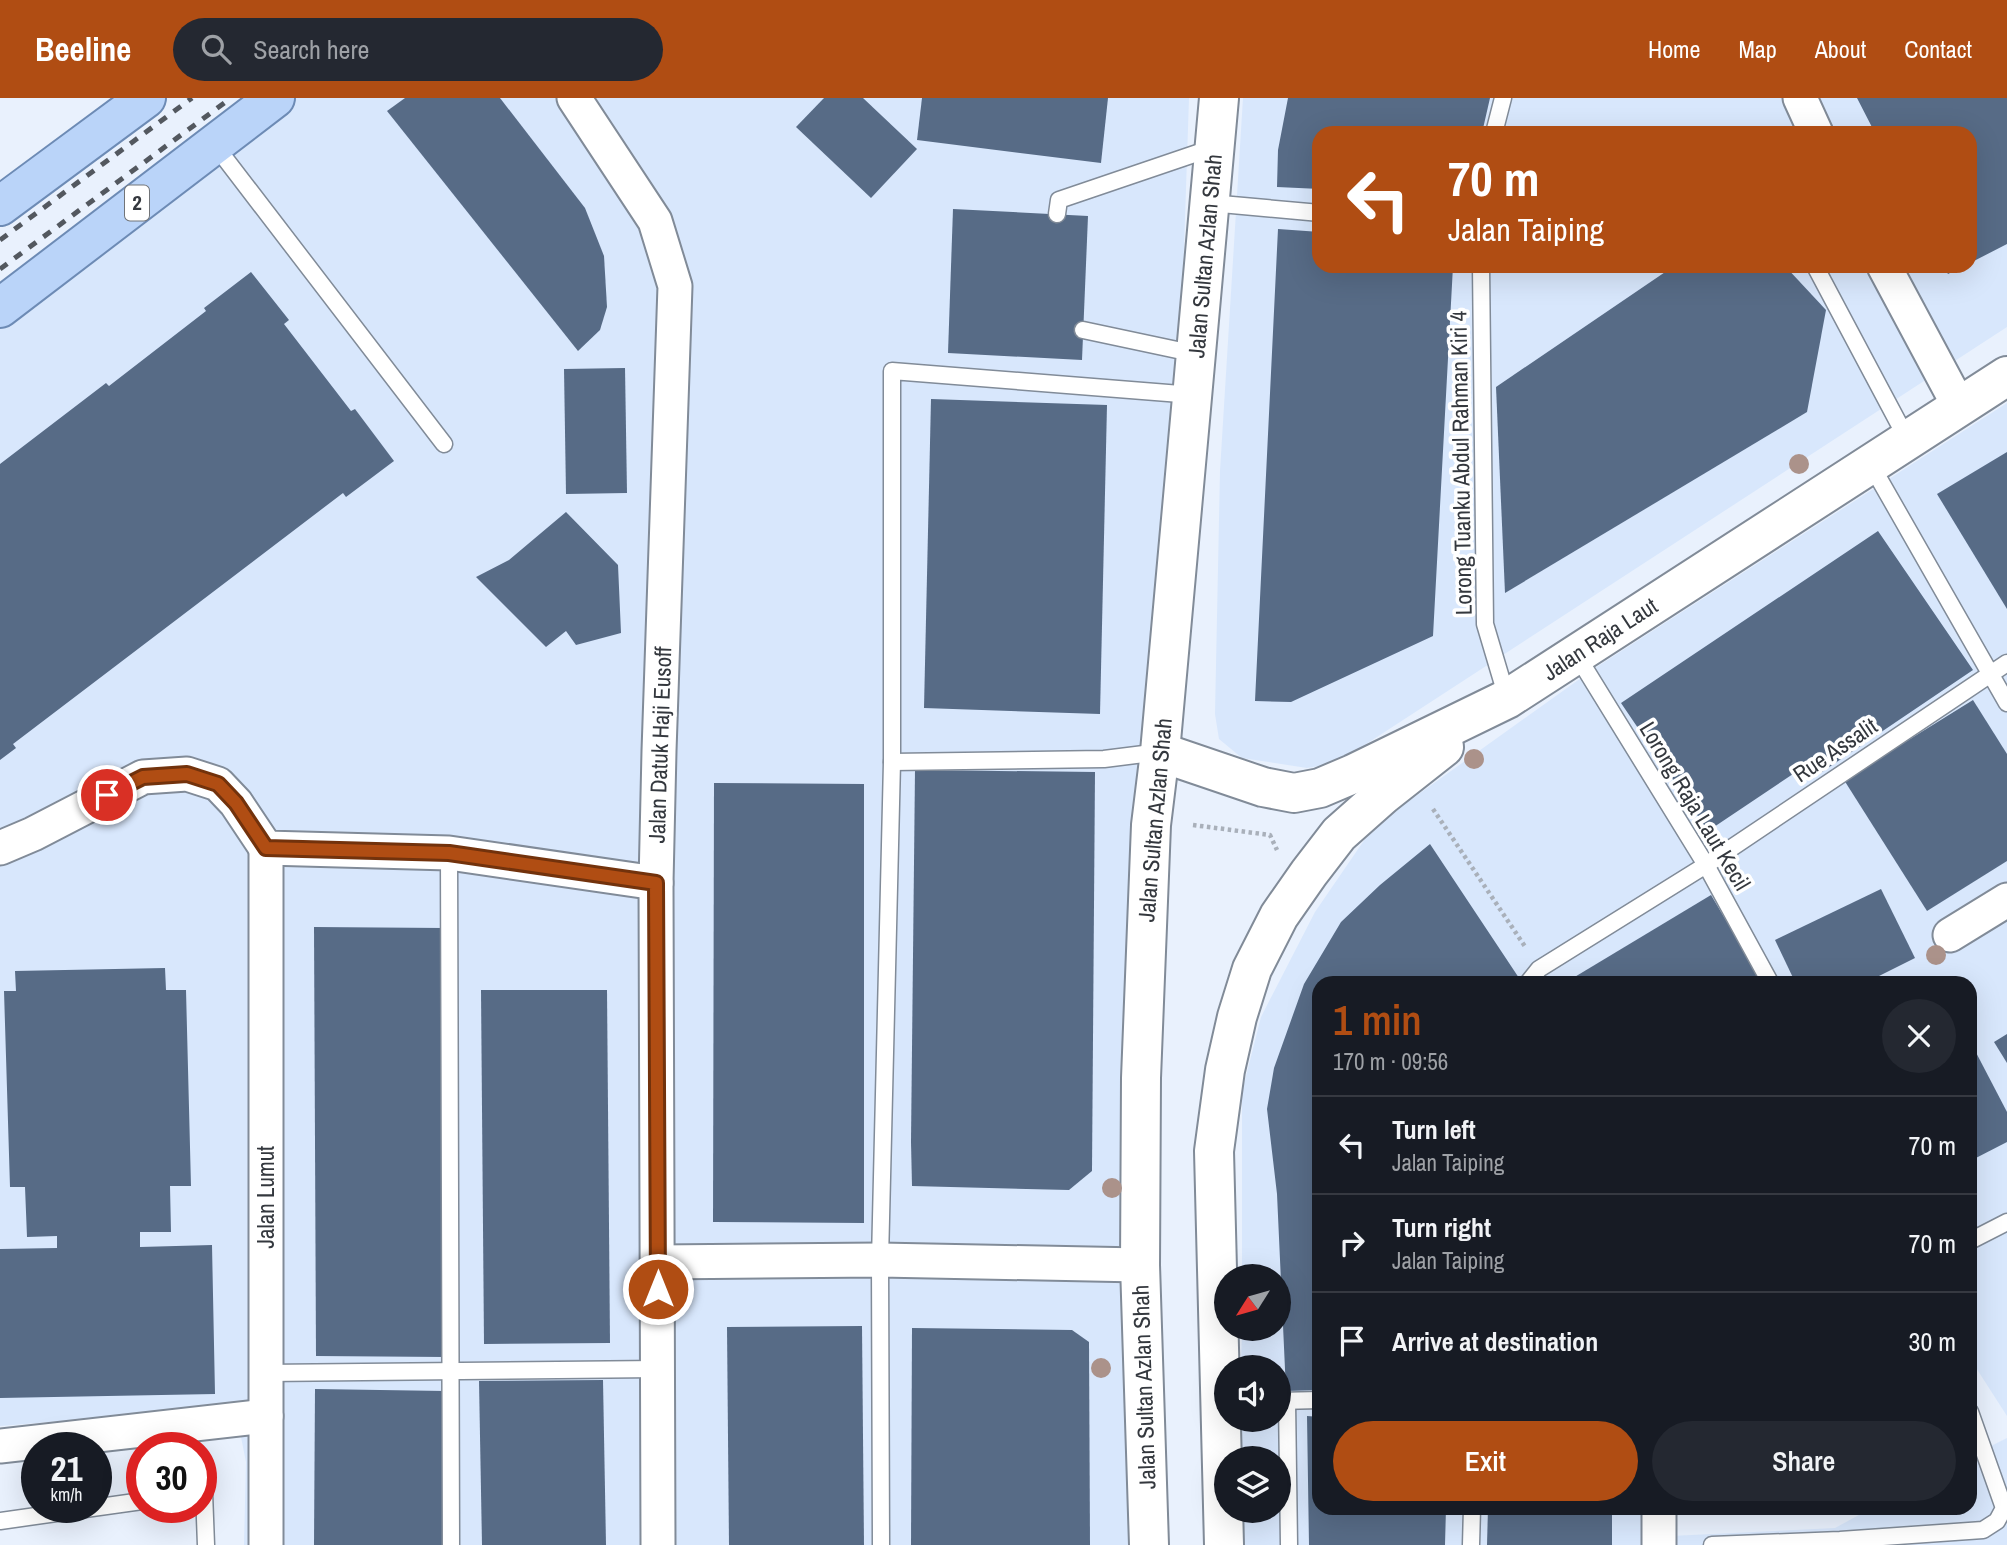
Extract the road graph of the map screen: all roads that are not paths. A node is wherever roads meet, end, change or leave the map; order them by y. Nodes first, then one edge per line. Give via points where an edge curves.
1 (146, 98) edge
2 (275, 98) edge
3 (574, 98) edge
4 (1219, 98) edge
5 (1503, 98) edge
6 (1800, 98) edge
7 (1496, 126) edge
8 (1813, 126) edge
9 (214, 144) junction
10 (1215, 147) junction
11 (1210, 203) junction
12 (0, 206) edge
13 (1312, 212) edge
14 (1057, 214) dead end
15 (1481, 273) edge
16 (1819, 273) edge
17 (1888, 273) edge
18 (0, 308) edge
19 (1083, 330) dead end
20 (1196, 354) junction
21 (2007, 376) edge
22 (1193, 395) junction
23 (1959, 406) junction
24 (1908, 439) junction
25 (444, 444) dead end
26 (1870, 463) junction
27 (1576, 654) junction
28 (2007, 663) edge
29 (1990, 673) junction
30 (1507, 699) junction
31 (2007, 703) edge
32 (1160, 752) junction
33 (892, 762) junction
34 (0, 848) edge
35 (266, 848) junction
36 (449, 853) junction
37 (1706, 865) junction
38 (656, 883) junction
39 (2007, 900) edge
40 (1950, 935) dead end
41 (1533, 976) edge
42 (1767, 976) edge
43 (2007, 1222) edge
44 (1977, 1237) edge
45 (880, 1260) junction
46 (659, 1262) junction
47 (1140, 1265) junction
48 (1222, 1355) edge
49 (658, 1369) junction
50 (450, 1372) junction
51 (267, 1373) junction
52 (1312, 1400) edge
53 (1291, 1401) edge
54 (266, 1416) junction
55 (1224, 1432) edge
56 (1284, 1432) edge
57 (1977, 1432) edge
58 (0, 1446) edge
59 (126, 1503) edge
60 (1472, 1515) edge
61 (1659, 1515) edge
62 (0, 1521) edge
63 (205, 1523) edge
64 (206, 1545) edge
65 (266, 1545) edge
66 (451, 1545) edge
67 (658, 1545) edge
68 (881, 1545) edge
69 (1149, 1545) edge
70 (1224, 1545) edge
71 (1289, 1545) edge
72 (1471, 1545) edge
73 (1658, 1545) edge
74 (1712, 1545) edge

1 - 12 main road
2 - 9 main road, 2
3 - 38 street, Jalan Datuk Haji Eusoff via 655,221 675,286
4 - 10 main road, Jalan Sultan Azlan Shah
5 - 7 lane
6 - 8 street
9 - 18 main road, 2
9 - 25 lane
10 - 11 main road, Jalan Sultan Azlan Shah
10 - 14 lane via 1059,200
11 - 13 lane
11 - 20 main road, Jalan Sultan Azlan Shah
15 - 30 lane, Lorong Tuanku Abdul Rahman Kiri 4 via 1485,624
16 - 24 lane
17 - 23 street
19 - 20 lane
20 - 22 main road, Jalan Sultan Azlan Shah
21 - 23 main road, Jalan Raja Laut
22 - 32 main road, Jalan Sultan Azlan Shah
22 - 33 lane via 892,371
23 - 24 main road, Jalan Raja Laut
24 - 26 main road, Jalan Raja Laut
26 - 27 main road, Jalan Raja Laut
26 - 29 lane
27 - 30 main road, Jalan Raja Laut
27 - 37 lane, Lorong Raja Laut Kecil
28 - 29 lane, Rue Assalit
29 - 31 lane
29 - 37 lane, Rue Assalit
30 - 32 main road, Jalan Raja Laut via 1353,775 1294,793
30 - 48 main road via 1339,834 1279,916 1252,969 1225,1070 1214,1151
32 - 33 lane via 1104,759
32 - 47 main road, Jalan Sultan Azlan Shah via 1150,841
33 - 45 lane
34 - 35 street via 143,777 187,774 218,784
35 - 36 street
35 - 51 street, Jalan Lumut
36 - 38 street
36 - 50 lane
37 - 41 lane, Rue Assalit
37 - 42 lane, Lorong Raja Laut Kecil
38 - 46 street, Jalan Datuk Haji Eusoff
39 - 40 street
43 - 44 lane
45 - 46 street
45 - 47 street
45 - 68 lane
46 - 49 street, Jalan Datuk Haji Eusoff
47 - 69 main road, Jalan Sultan Azlan Shah
49 - 50 lane
49 - 67 street, Jalan Datuk Haji Eusoff
50 - 51 lane
50 - 66 lane
51 - 54 street, Jalan Lumut
52 - 53 lane
54 - 58 street
54 - 65 street, Jalan Lumut
55 - 70 main road
56 - 71 lane
57 - 74 lane via 2004,1508 1997,1521 1983,1531
59 - 62 lane
60 - 72 lane
61 - 73 street
63 - 64 lane

